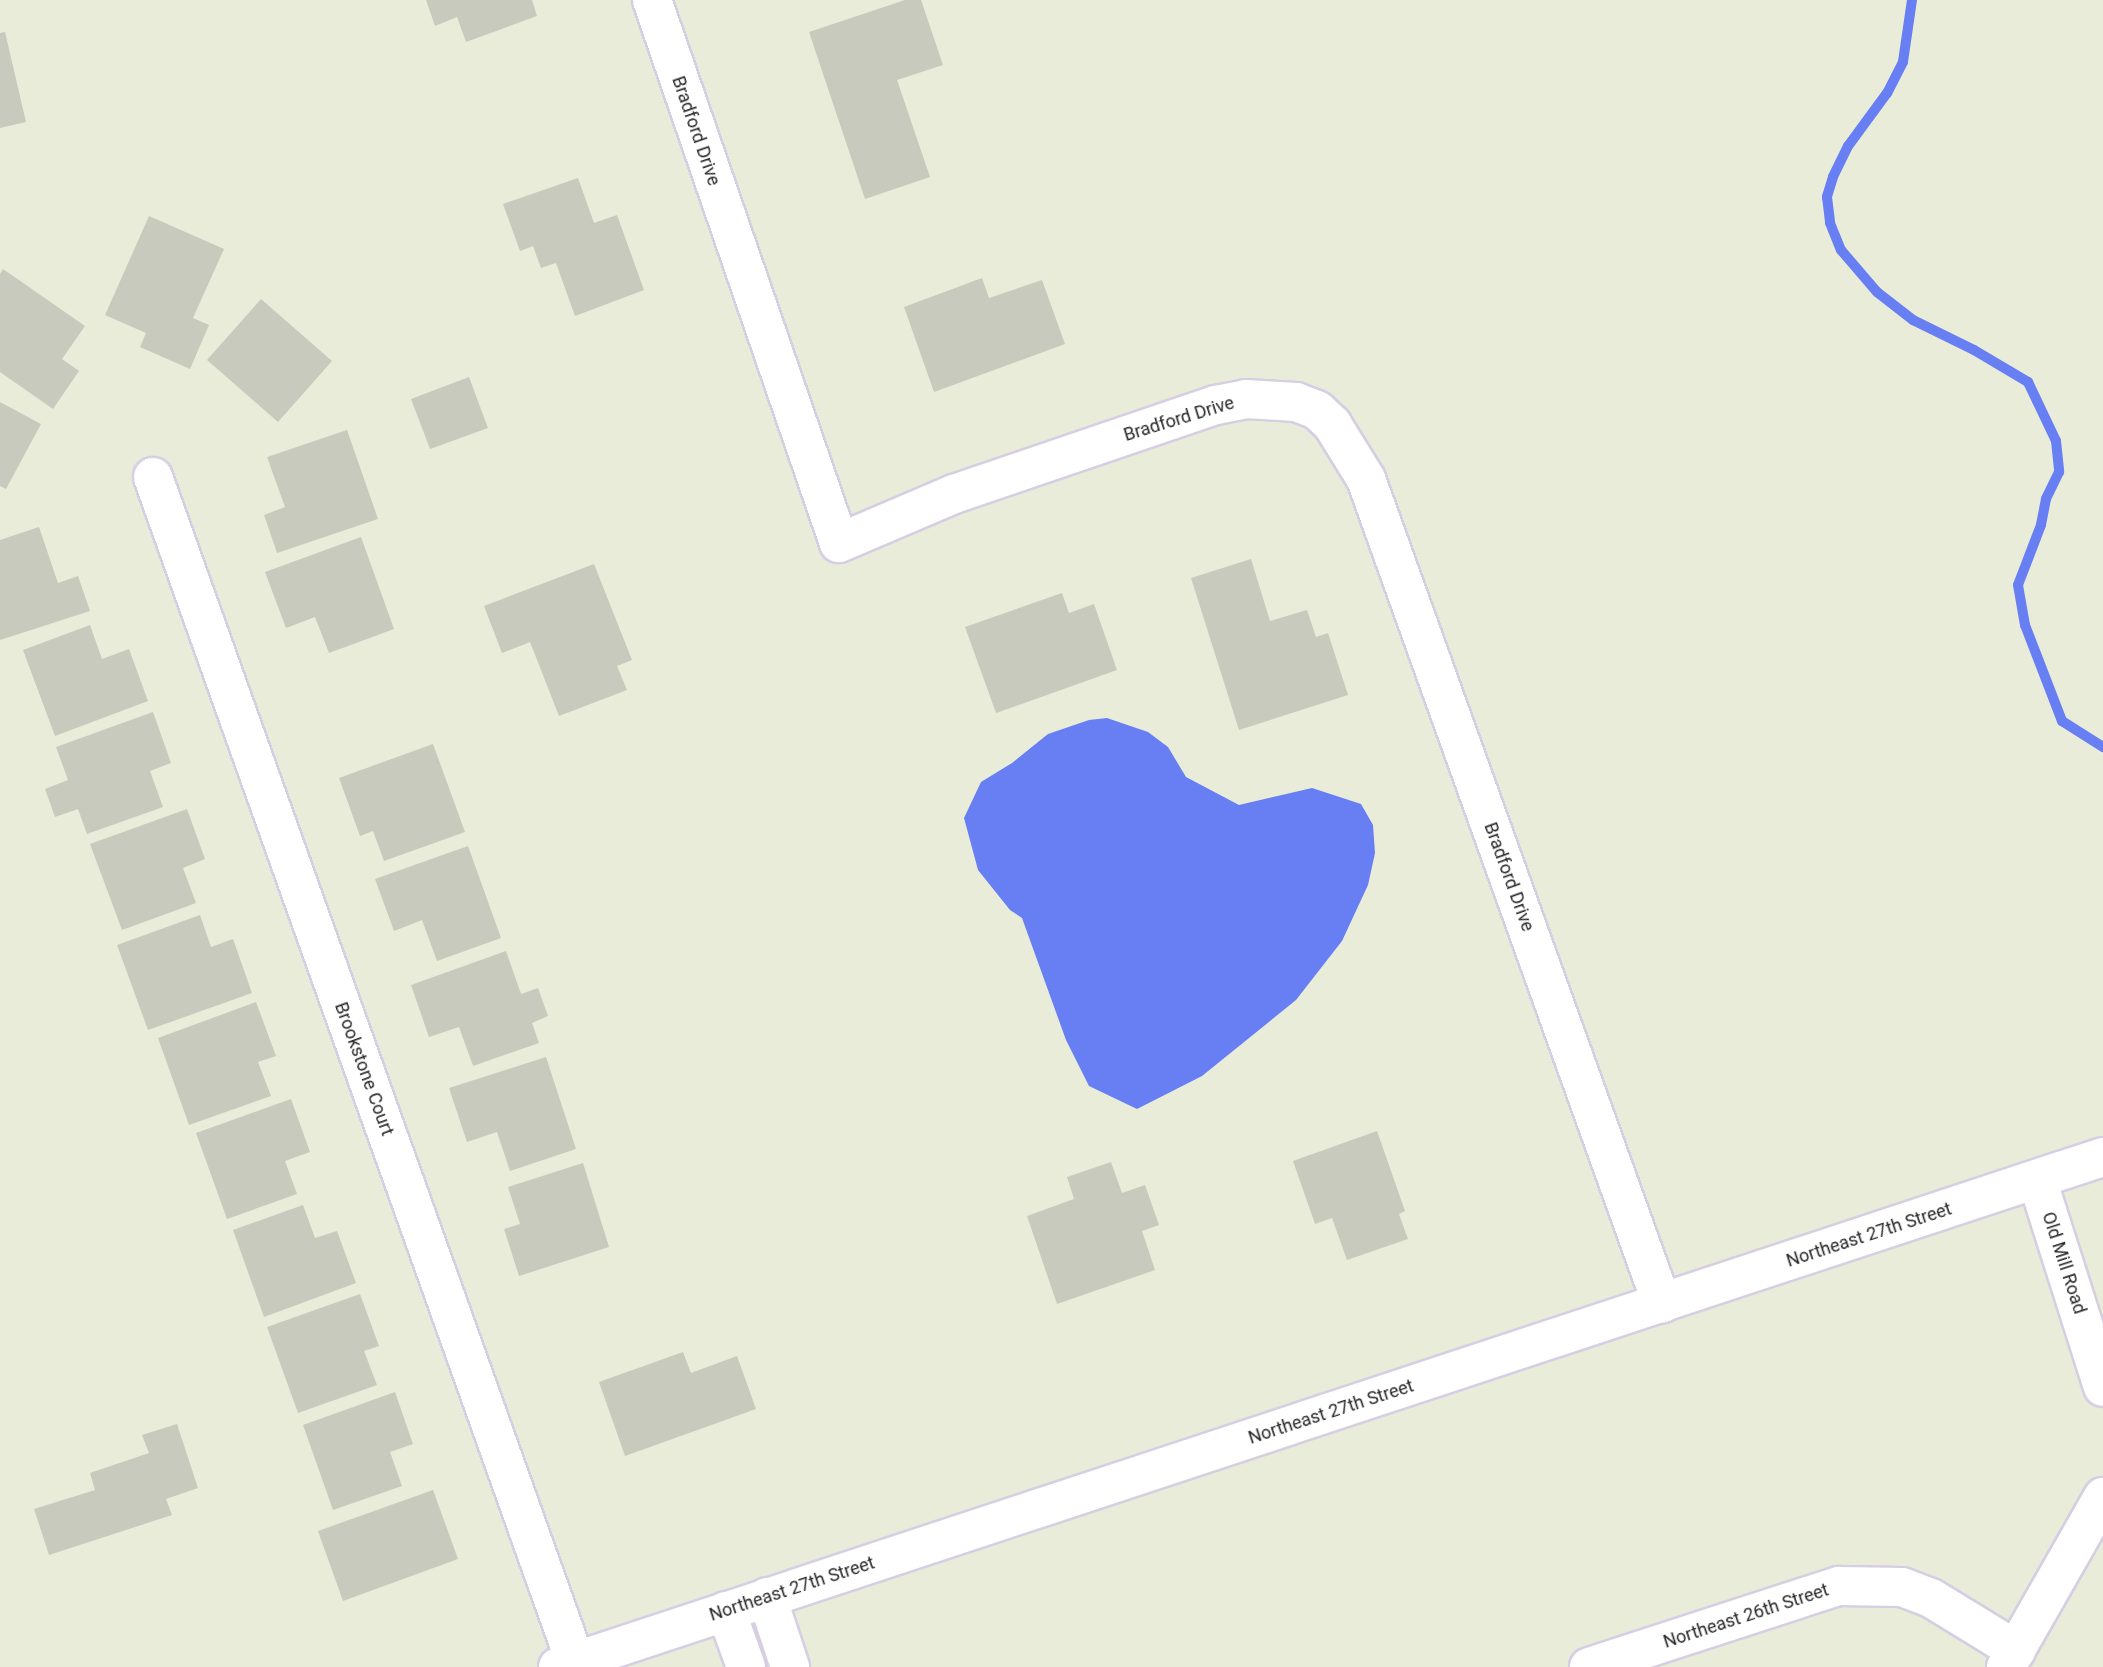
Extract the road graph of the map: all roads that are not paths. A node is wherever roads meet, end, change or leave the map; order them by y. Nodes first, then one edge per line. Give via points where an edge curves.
1 (652, 0) edge
2 (153, 477) dead end
3 (2103, 1157) edge
4 (2038, 1179) junction
5 (1662, 1304) junction
6 (2103, 1387) edge
7 (2103, 1497) edge
8 (767, 1597) junction
9 (726, 1612) junction
10 (2011, 1658) edge
11 (566, 1664) edge
12 (746, 1667) edge
13 (790, 1667) edge
14 (1589, 1667) edge

1 - 5 street, Bradford Drive via 839,543 954,494 1216,405 1246,399 1296,402 1317,410 1332,425 1366,479
2 - 11 street, Brookstone Court
3 - 4 street, Northeast 27th Street
4 - 5 street, Northeast 27th Street
4 - 6 street, Old Mill Road
5 - 8 street, Northeast 27th Street
7 - 10 street
8 - 9 street, Northeast 27th Street
8 - 13 street
9 - 11 street, Northeast 27th Street
9 - 12 street
10 - 14 street, Northeast 26th Street via 1931,1598 1902,1587 1839,1586

